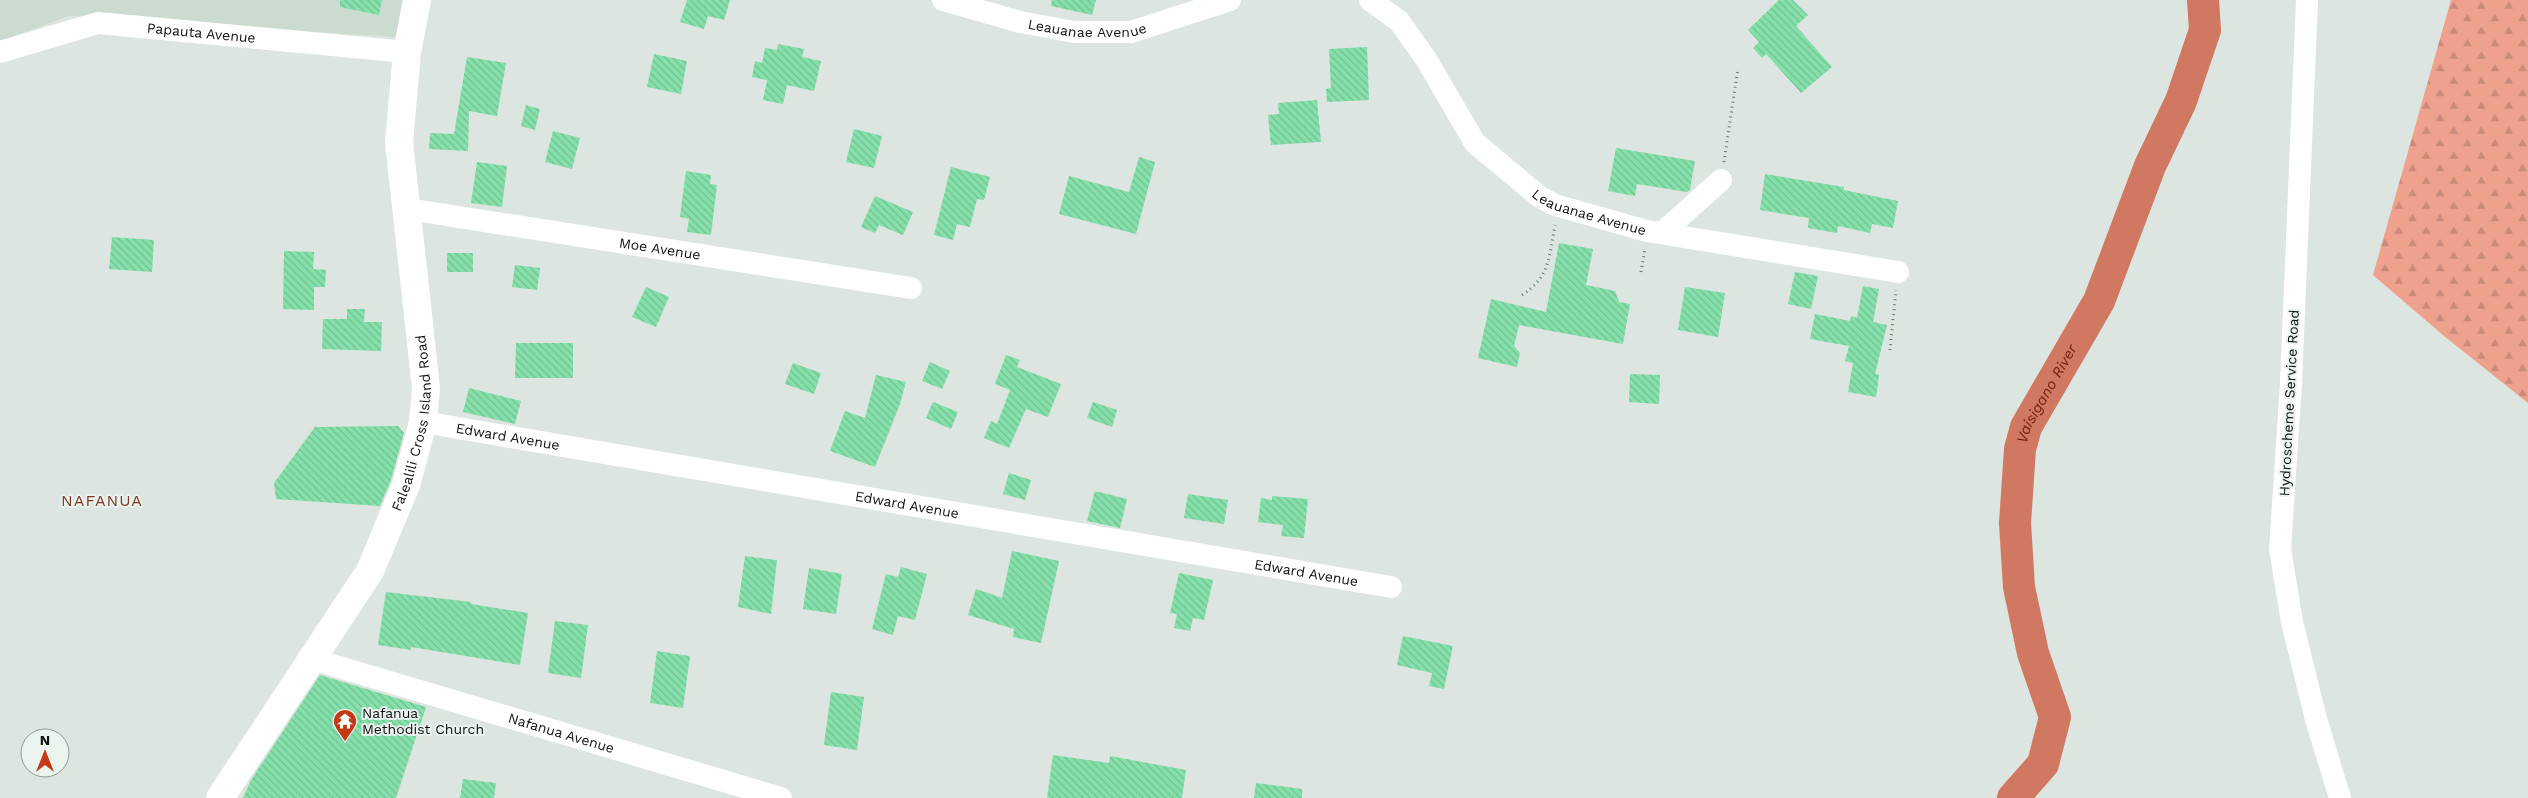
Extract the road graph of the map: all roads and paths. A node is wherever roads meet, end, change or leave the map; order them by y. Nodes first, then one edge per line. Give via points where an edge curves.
1 (417, 0) edge
2 (943, 0) edge
3 (1230, 0) edge
4 (1370, 0) edge
5 (2307, 0) edge
6 (0, 52) edge
7 (407, 52) junction
8 (1738, 68) dead end
9 (1721, 180) joint
10 (1555, 205) junction
11 (408, 209) junction
12 (1662, 233) junction
13 (1898, 272) joint
14 (911, 288) dead end
15 (1522, 296) dead end
16 (1890, 350) dead end
17 (423, 422) junction
18 (1391, 587) dead end
19 (312, 658) junction
20 (220, 798) edge
21 (782, 798) edge
22 (2340, 798) edge

1 - 7 main road, Falealili Cross Island Road
2 - 3 street, Leauanae Avenue via 1020,22 1074,32 1131,32
4 - 10 street, Leauanae Avenue via 1399,21 1426,59 1475,143 1540,197
5 - 22 street, Hydroscheme Service Road via 2280,549 2292,622
6 - 7 street, Papauta Avenue via 98,23
7 - 11 main road, Falealili Cross Island Road via 399,142
8 - 9 path
9 - 12 street
10 - 12 street, Leauanae Avenue
10 - 15 path via 1548,268 1536,286
11 - 14 street, Moe Avenue
11 - 17 main road, Falealili Cross Island Road via 426,388
12 - 13 street, Leauanae Avenue
13 - 16 path
17 - 18 street, Edward Avenue
17 - 19 main road, Falealili Cross Island Road via 406,485 370,571
19 - 20 main road, Falealili Cross Island Road
19 - 21 street, Nafanua Avenue

